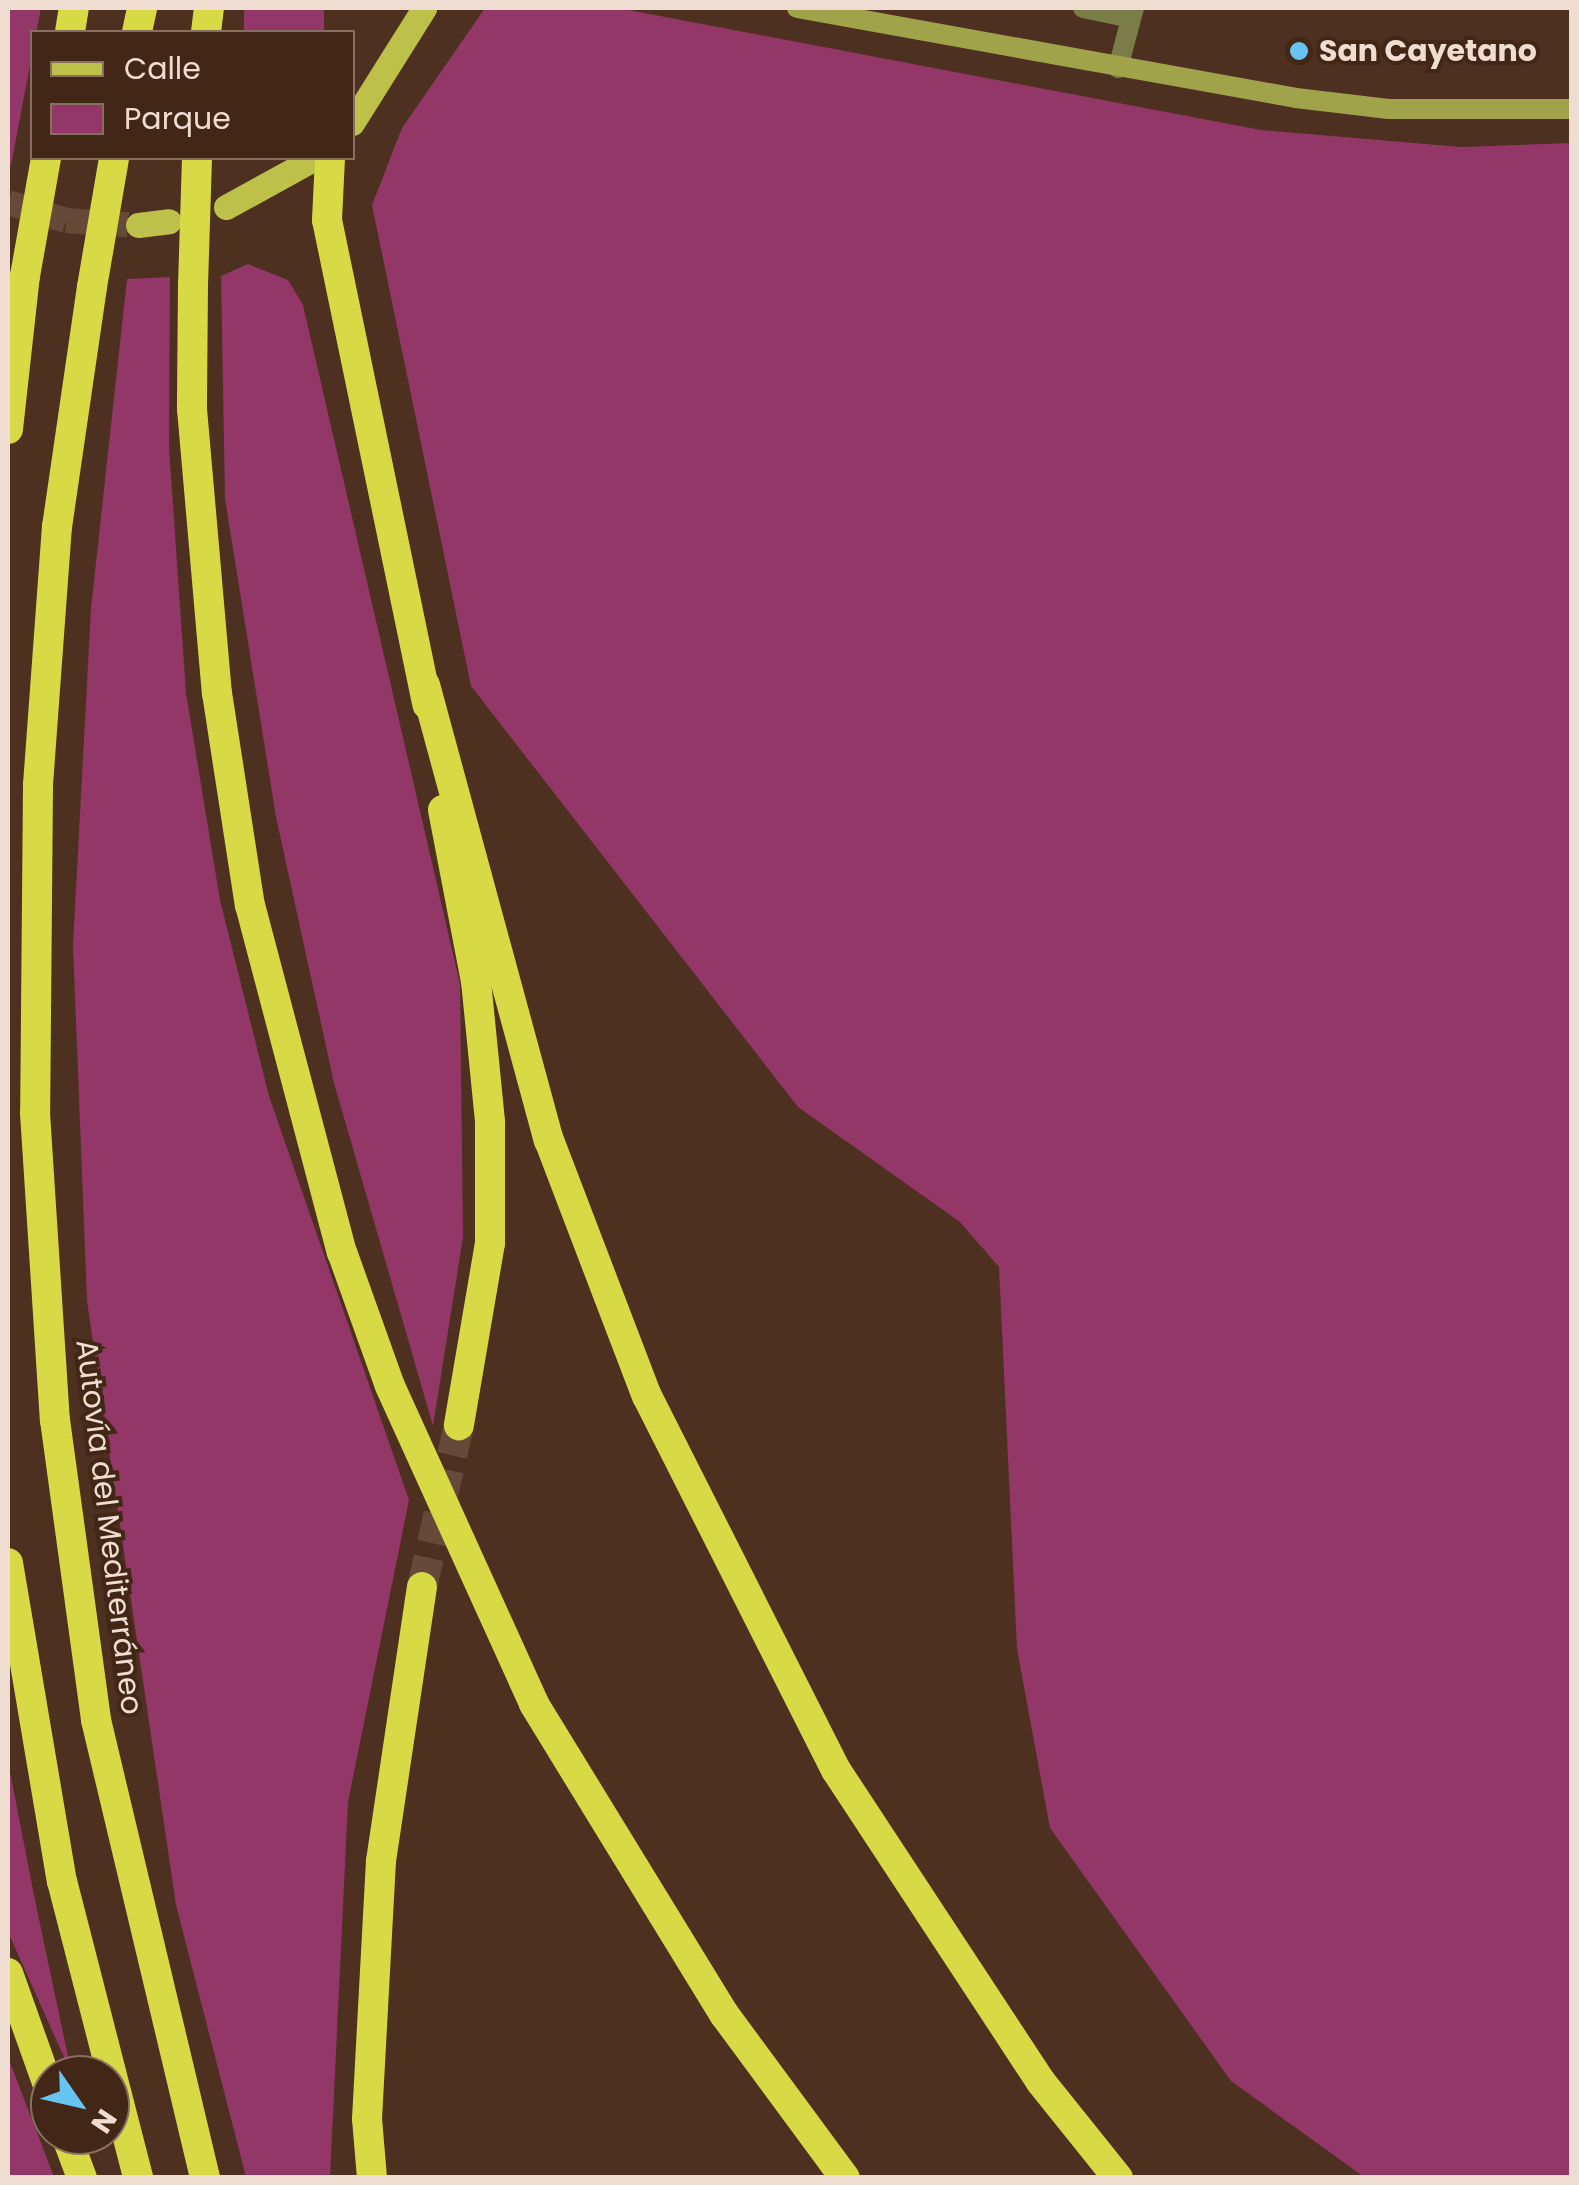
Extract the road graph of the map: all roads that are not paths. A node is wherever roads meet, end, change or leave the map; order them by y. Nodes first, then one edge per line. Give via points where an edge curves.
1 (424, 8) edge
2 (797, 8) edge
3 (1084, 8) edge
4 (1132, 13) edge
5 (1118, 68) junction
6 (1572, 109) edge
7 (355, 118) edge
8 (46, 160) edge
9 (114, 160) edge
10 (197, 160) edge
11 (311, 160) edge
12 (330, 160) edge
13 (226, 207) dead end
14 (168, 221) dead end
15 (138, 225) tunnel mouth
16 (8, 429) edge
17 (425, 684) junction
18 (459, 1425) tunnel mouth
19 (8, 1564) edge
20 (422, 1586) tunnel mouth
21 (8, 1973) edge
22 (37, 2055) edge
23 (138, 2178) edge
24 (206, 2178) edge
25 (372, 2178) edge
26 (845, 2178) edge
27 (1118, 2178) edge

1 - 7 main road
2 - 5 main road
3 - 4 street
4 - 5 street
5 - 6 main road via 1388,109
8 - 16 highway, bridge
9 - 24 highway, Autovía del Mediterráneo, bridge via 57,526 40,765 35,1113 55,1420 96,1720
10 - 26 highway, bridge via 192,410 217,693 250,905 342,1252 390,1386 534,1704 724,2014
11 - 13 main road
12 - 17 highway via 327,220
14 - 15 main road
17 - 18 highway via 490,1122 490,1243
17 - 27 highway via 549,1140 647,1396 836,1770 1041,2082
19 - 23 highway via 62,1881
20 - 25 highway via 382,1861 366,2120
21 - 22 highway

